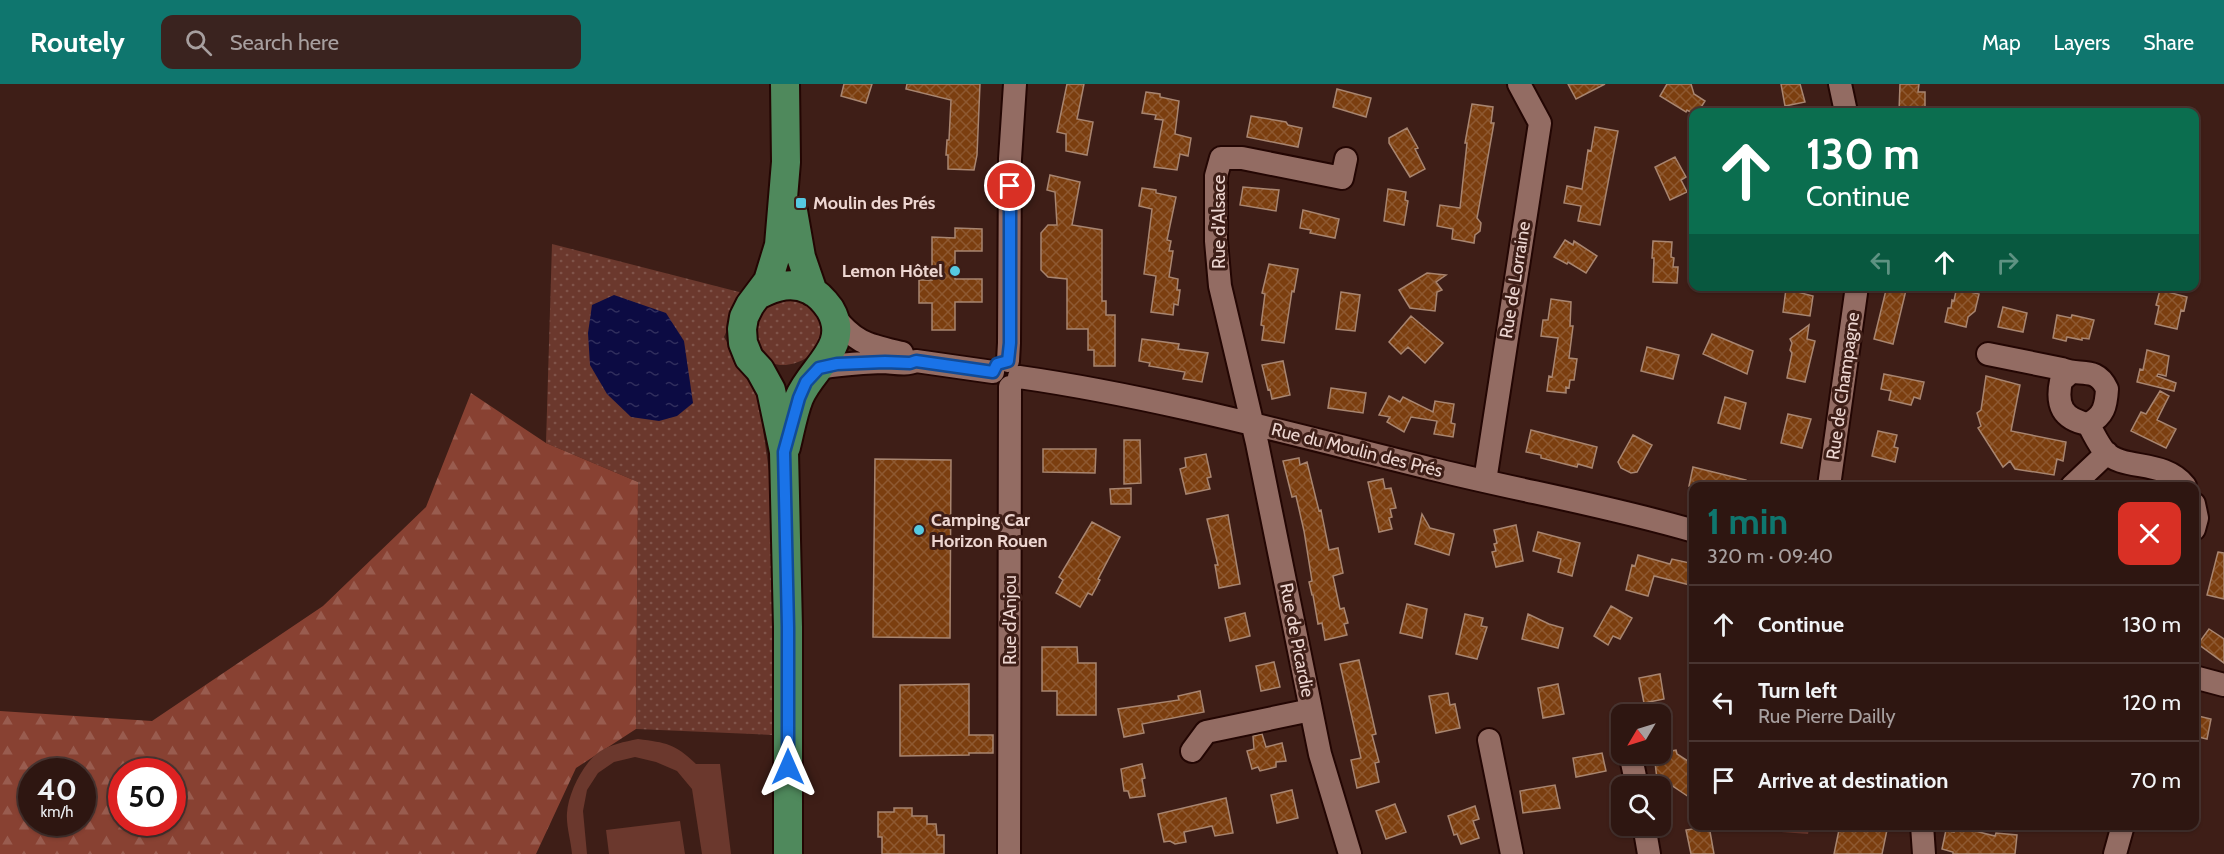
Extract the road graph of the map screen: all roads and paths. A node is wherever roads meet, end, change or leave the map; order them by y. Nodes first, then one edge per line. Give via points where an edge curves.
1 (785, 84) edge
2 (1015, 84) edge
3 (1519, 84) edge
4 (1840, 84) edge
5 (1845, 108) edge
6 (1346, 159) dead end
7 (786, 162) junction
8 (1856, 291) edge
9 (813, 292) junction
10 (758, 296) junction
11 (832, 314) junction
12 (1988, 354) dead end
13 (916, 361) junction
14 (760, 370) junction
15 (817, 370) junction
16 (2070, 373) junction
17 (1007, 374) junction
18 (2088, 423) junction
19 (1253, 424) junction
20 (784, 452) junction
21 (2107, 453) junction
22 (1485, 482) junction
23 (1830, 482) edge
24 (2076, 482) edge
25 (2182, 482) edge
26 (1689, 530) edge
27 (2199, 678) edge
28 (2224, 685) edge
29 (1311, 710) junction
30 (1489, 740) dead end
31 (1192, 751) dead end
32 (1922, 830) edge
33 (2122, 830) edge
34 (1646, 836) edge
35 (788, 854) edge
36 (1010, 854) edge
37 (1350, 854) edge
38 (1512, 854) edge
39 (1648, 854) edge
40 (1924, 854) edge
41 (2115, 854) edge

1 - 7 main road
2 - 17 street, Rue d'Anjou
3 - 22 street, Rue de Lorraine via 1539,123
4 - 5 street
6 - 19 street, Rue d'Alsace via 1342,178 1242,158 1221,158 1216,176 1220,286
7 - 9 main road via 797,238
7 - 10 main road via 779,245 768,281
8 - 23 street, Rue de Champagne
9 - 10 main road via 790,285 772,288
9 - 11 main road
10 - 14 main road via 744,316 741,329 749,358
11 - 13 street via 855,337 872,347
11 - 15 main road via 834,347
12 - 16 street
13 - 15 street via 837,364
13 - 17 street, Rue du Moulin des Prés
14 - 15 main road via 788,379
14 - 20 main road via 771,390
15 - 20 main road via 799,398
16 - 18 street via 2061,381 2059,404 2076,422
16 - 18 street via 2079,371 2099,377 2107,389 2104,412
17 - 19 street, Rue du Moulin des Prés
17 - 36 street, Rue d'Anjou
18 - 21 street
19 - 22 street, Rue du Moulin des Prés
19 - 29 street, Rue de Picardie
20 - 35 main road
21 - 24 street
21 - 25 street via 2166,471
22 - 26 street, Rue du Moulin des Prés
27 - 28 street
29 - 31 street via 1206,732
29 - 37 street, Rue de Picardie
30 - 38 street
32 - 40 street
33 - 41 street
34 - 39 street

